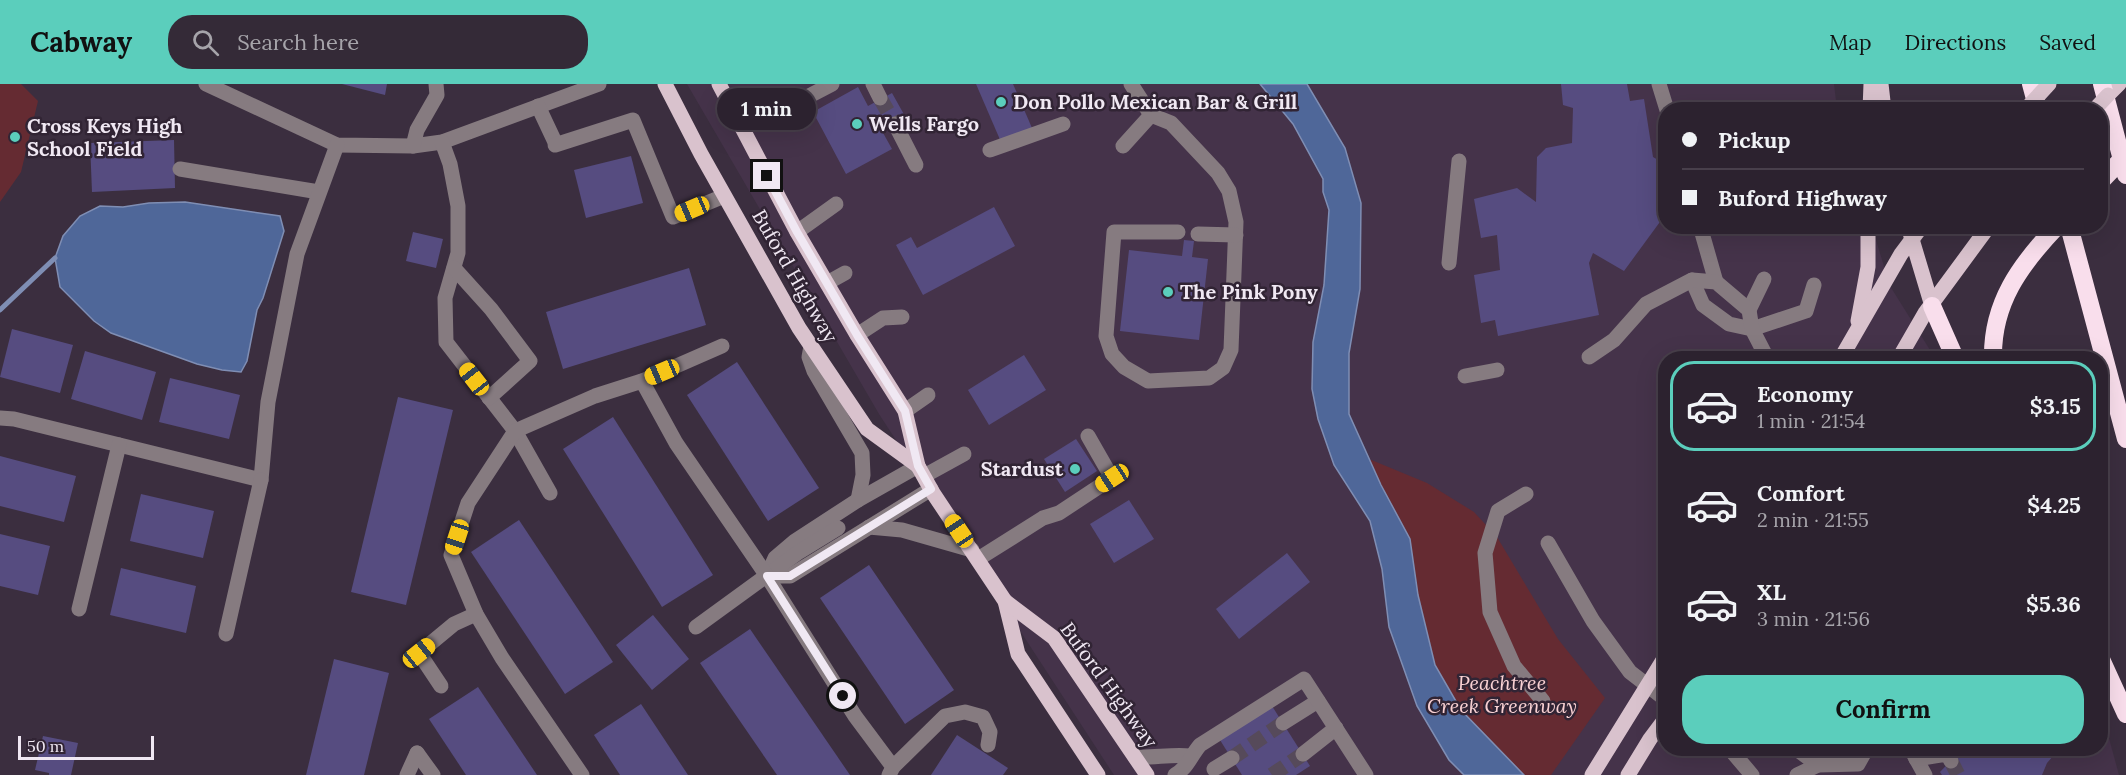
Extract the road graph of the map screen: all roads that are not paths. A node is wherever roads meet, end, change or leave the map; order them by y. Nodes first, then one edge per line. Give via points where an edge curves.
1 (206, 84) edge
2 (436, 84) edge
3 (599, 84) edge
4 (665, 84) edge
5 (719, 84) edge
6 (832, 84) edge
7 (873, 84) edge
8 (1131, 84) edge
9 (1659, 84) edge
10 (1871, 84) edge
11 (1881, 84) edge
12 (2031, 84) edge
13 (2049, 84) edge
14 (2102, 84) edge
15 (2120, 84) edge
16 (880, 98) tunnel mouth
17 (1665, 102) edge
18 (1870, 102) edge
19 (1883, 102) edge
20 (2032, 102) edge
21 (2036, 102) edge
22 (2102, 102) edge
23 (2107, 102) edge
24 (538, 106) junction
25 (2108, 107) edge
26 (786, 108) dead end
27 (1151, 115) junction
28 (1063, 123) dead end
29 (894, 124) tunnel mouth
30 (442, 142) junction
31 (337, 145) junction
32 (414, 146) junction
33 (1123, 146) dead end
34 (990, 150) dead end
35 (2126, 155) edge
36 (1459, 161) dead end
37 (916, 165) dead end
38 (180, 169) dead end
39 (2108, 174) edge
40 (2126, 175) edge
41 (320, 192) junction
42 (724, 196) junction
43 (836, 204) dead end
44 (797, 232) junction
45 (1178, 232) dead end
46 (1198, 234) dead end
47 (1702, 234) edge
48 (1868, 234) edge
49 (1910, 234) edge
50 (1910, 234) edge
51 (1983, 234) edge
52 (2050, 234) edge
53 (2071, 234) edge
54 (1236, 235) junction
55 (456, 260) junction
56 (1449, 263) dead end
57 (845, 273) dead end
58 (1764, 279) dead end
59 (1692, 280) junction
60 (1716, 282) junction
61 (827, 283) junction
62 (1814, 285) dead end
63 (1932, 306) junction
64 (1749, 310) junction
65 (902, 317) dead end
66 (1752, 329) junction
67 (857, 335) junction
68 (1854, 338) junction
69 (722, 346) dead end
70 (811, 346) junction
71 (1763, 351) edge
72 (1846, 351) edge
73 (1903, 351) edge
74 (1952, 351) edge
75 (1993, 351) edge
76 (2102, 351) edge
77 (1589, 357) dead end
78 (1497, 370) dead end
79 (2108, 372) edge
80 (1465, 376) dead end
81 (642, 381) junction
82 (928, 395) dead end
83 (489, 398) junction
84 (905, 411) junction
85 (0, 418) edge
86 (515, 431) junction
87 (1088, 436) dead end
88 (2126, 439) edge
89 (119, 445) junction
90 (964, 454) dead end
91 (924, 477) junction
92 (261, 480) junction
93 (550, 493) dead end
94 (1526, 494) dead end
95 (858, 500) junction
96 (834, 523) junction
97 (869, 527) junction
98 (812, 538) junction
99 (848, 540) junction
100 (1548, 543) dead end
101 (975, 554) junction
102 (825, 555) junction
103 (767, 576) junction
104 (1005, 601) junction
105 (79, 609) dead end
106 (476, 614) junction
107 (696, 627) dead end
108 (226, 634) dead end
109 (1658, 669) edge
110 (2108, 675) edge
111 (441, 686) dead end
112 (1648, 687) junction
113 (1658, 694) edge
114 (1318, 701) junction
115 (1543, 701) dead end
116 (2126, 714) edge
117 (1283, 723) tunnel mouth
118 (1336, 728) junction
119 (1658, 728) edge
120 (988, 745) dead end
121 (1303, 754) tunnel mouth
122 (1190, 756) junction
123 (1736, 756) edge
124 (1806, 756) edge
125 (1862, 756) edge
126 (1926, 756) edge
127 (1948, 756) edge
128 (1135, 757) junction
129 (1232, 758) tunnel mouth
130 (1951, 761) tunnel mouth
131 (1818, 765) junction
132 (1214, 769) dead end
133 (1596, 769) edge
134 (891, 771) edge
135 (407, 775) edge
136 (433, 775) edge
137 (582, 775) edge
138 (1098, 775) edge
139 (1147, 775) edge
140 (1175, 775) edge
141 (1366, 775) edge
142 (1628, 775) edge
143 (1752, 775) edge
144 (1797, 775) edge
145 (1924, 775) edge

1 - 31 street
2 - 32 street via 436,94 417,130
3 - 24 street
4 - 42 main road, Buford Highway
5 - 44 main road, Buford Highway
6 - 26 street
7 - 16 street
8 - 27 street
9 - 17 street
10 - 18 main road
11 - 19 main road
12 - 21 highway
13 - 20 main road, bridge
14 - 23 highway
15 - 22 main road, bridge
24 - 30 street
24 - 42 street via 554,143 633,120 673,218
25 - 40 highway
27 - 33 street
27 - 54 street via 1170,123 1218,173 1229,191
28 - 34 street
29 - 37 street
30 - 32 street
30 - 55 street via 458,206
31 - 32 street
31 - 41 street
35 - 39 highway, bridge
36 - 56 street
38 - 41 street
41 - 92 street via 297,254 268,402
42 - 70 main road, Buford Highway
43 - 44 street
44 - 61 main road, Buford Highway
45 - 54 street via 1114,232 1106,336 1112,354 1124,367 1148,381 1209,378 1223,368 1231,350
46 - 54 street
47 - 60 street
48 - 68 main road via 1868,267
49 - 68 main road
50 - 63 main road
51 - 63 main road
52 - 75 highway via 2024,263 1999,309
53 - 76 highway
55 - 83 street via 445,298 446,342
55 - 83 street via 530,361
57 - 61 street
58 - 64 street
59 - 60 street
59 - 66 street via 1703,304 1729,324
59 - 77 street via 1646,304 1614,340
60 - 64 street
61 - 67 main road, Buford Highway
62 - 66 street via 1806,311
63 - 73 main road
63 - 74 highway
64 - 66 street
65 - 67 street via 883,318
66 - 71 street
67 - 84 main road, Buford Highway
68 - 72 main road
69 - 81 street
70 - 91 main road, Buford Highway via 867,429
70 - 95 street via 809,357 814,371 862,453
78 - 80 street
79 - 88 highway
81 - 86 street via 595,396
81 - 103 street via 676,443
82 - 84 street
83 - 86 street
84 - 91 main road, Buford Highway
85 - 89 street
86 - 93 street
86 - 106 street via 468,503 451,555
87 - 101 street via 1112,478 1059,513
89 - 92 street
89 - 105 street
90 - 91 street
91 - 95 street
91 - 97 street
91 - 101 main road, Buford Highway
92 - 108 street
94 - 115 street via 1498,511 1485,553 1490,612 1514,666
95 - 96 street
96 - 98 street
96 - 99 street
97 - 99 street
97 - 101 street via 902,530
98 - 102 street
98 - 103 street via 795,541 776,558
99 - 102 street
100 - 112 street via 1593,621 1630,672
101 - 104 main road, Buford Highway
102 - 103 street via 790,576
103 - 107 street
103 - 134 street
104 - 128 main road, Buford Highway via 1054,638
104 - 138 main road, Buford Highway via 1018,654
106 - 111 street via 454,624 419,653
106 - 137 street
109 - 112 main road
110 - 116 highway
112 - 113 street
112 - 133 main road
114 - 117 street
114 - 118 street
114 - 122 street via 1304,679 1200,745
118 - 121 street
118 - 141 street
119 - 142 main road
120 - 134 street via 990,732 983,717 965,712 945,716
122 - 128 street
122 - 140 street via 1185,769
123 - 143 street
124 - 131 street
125 - 131 street via 1858,764
126 - 145 street via 1915,757
127 - 130 street
128 - 139 main road, Buford Highway
129 - 132 street
131 - 144 street
135 - 136 street via 417,753

